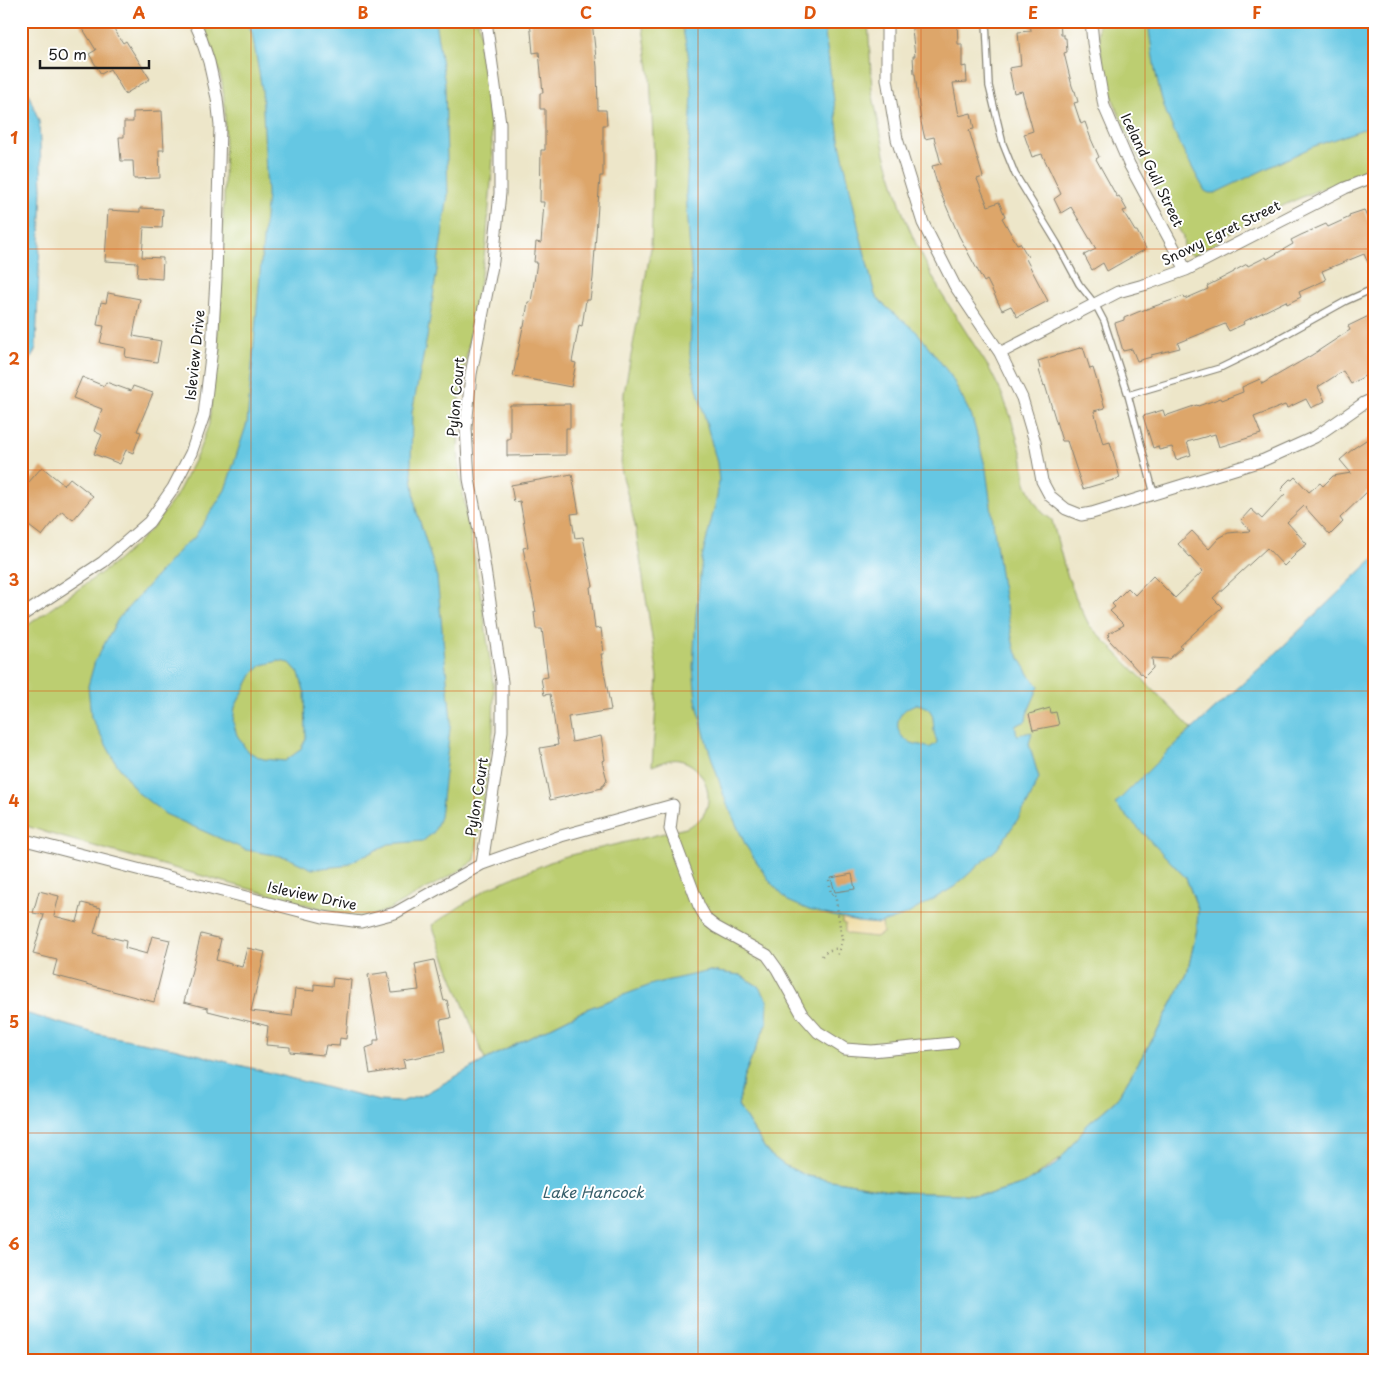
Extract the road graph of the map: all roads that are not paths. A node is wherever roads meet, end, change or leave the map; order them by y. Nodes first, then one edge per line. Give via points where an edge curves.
1 (194, 21) edge
2 (486, 21) edge
3 (886, 21) edge
4 (986, 21) edge
5 (1091, 21) edge
6 (1375, 176) edge
7 (1186, 270) junction
8 (1375, 288) edge
9 (1095, 304) junction
10 (1000, 353) junction
11 (1128, 395) junction
12 (1375, 398) edge
13 (1154, 494) junction
14 (21, 616) edge
15 (21, 837) edge
16 (482, 864) junction
17 (953, 1043) dead end

1 - 14 street, Isleview Drive via 218,98 220,126 216,279 204,415 191,453 173,488 149,522 103,562
2 - 16 street, Pylon Court via 500,124 500,193 494,261 471,374 466,428 469,480 502,682 502,732
3 - 10 street via 887,79 896,130 923,223 955,286
4 - 9 lane via 989,86 1003,144 1015,174 1079,284
5 - 7 street, Iceland Gull Street via 1104,106 1129,164
6 - 7 street, Snowy Egret Street via 1345,188
7 - 9 street, Snowy Egret Street via 1118,292
8 - 11 lane via 1220,368
9 - 10 street, Snowy Egret Street
9 - 11 lane via 1104,321
10 - 13 street via 1022,398 1042,481 1050,496 1066,509 1081,515
11 - 13 lane
12 - 13 street via 1315,437 1264,460
15 - 16 street, Isleview Drive via 323,917 361,922 394,913
16 - 17 street, Isleview Drive via 560,836 673,805 670,828 707,920 767,955 802,1014 818,1032 845,1049 882,1050

